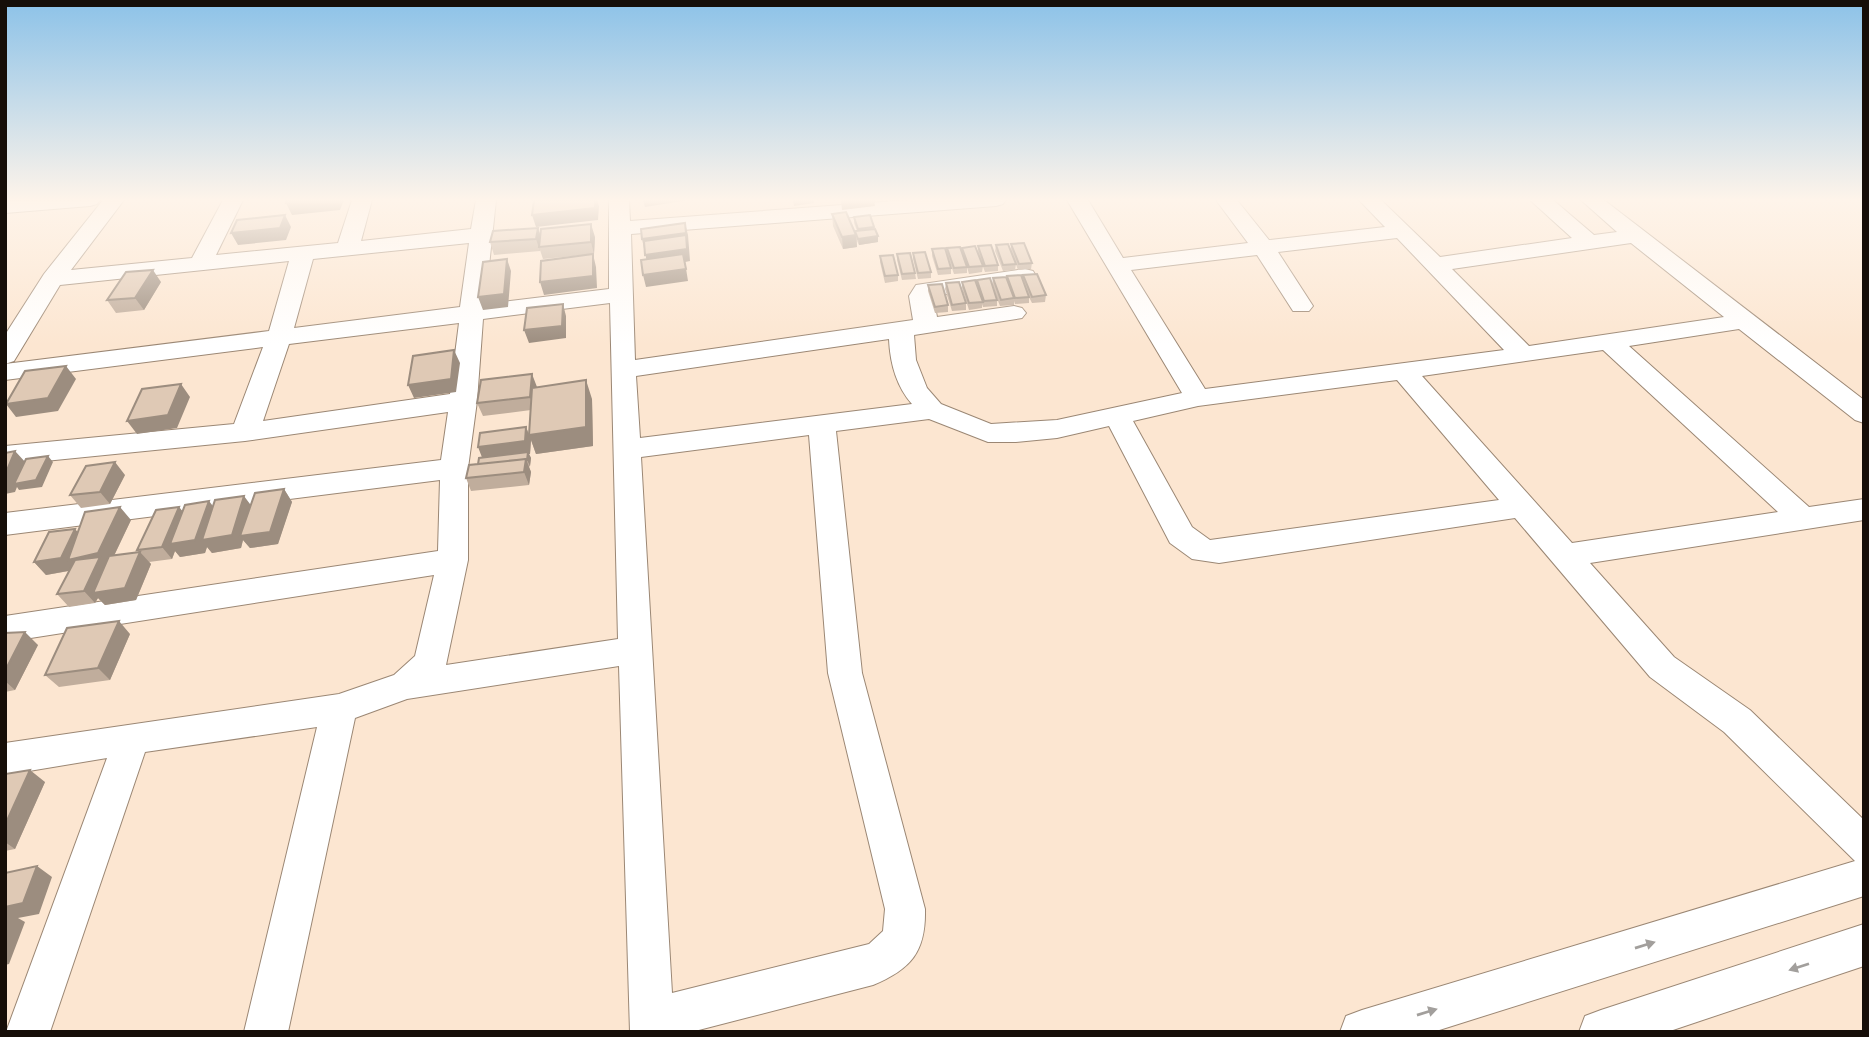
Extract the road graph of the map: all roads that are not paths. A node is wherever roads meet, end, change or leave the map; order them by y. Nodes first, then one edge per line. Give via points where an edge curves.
1 (76, 248) edge
2 (209, 248) edge
3 (344, 248) edge
4 (479, 248) edge
5 (621, 248) edge
6 (1108, 248) edge
7 (1261, 248) edge
8 (1264, 248) edge
9 (1418, 248) edge
10 (1546, 248) edge
11 (1651, 248) edge
12 (303, 253) junction
13 (201, 264) junction
14 (1118, 265) junction
15 (1434, 265) junction
16 (1025, 276) edge
17 (52, 279) junction
18 (622, 295) junction
19 (1301, 306) dead end
20 (1014, 313) dead end
21 (470, 314) junction
22 (1746, 321) junction
23 (926, 326) junction
24 (901, 330) junction
25 (279, 338) junction
26 (1609, 342) junction
27 (1523, 355) junction
28 (5, 356) edge
29 (1402, 369) junction
30 (623, 370) junction
31 (5, 372) edge
32 (1198, 398) junction
33 (464, 401) junction
34 (932, 410) junction
35 (1864, 414) edge
36 (1117, 416) junction
37 (822, 424) junction
38 (245, 432) junction
39 (627, 449) junction
40 (5, 456) edge
41 (454, 468) junction
42 (1522, 507) junction
43 (1864, 509) edge
44 (1803, 518) junction
45 (5, 524) edge
46 (1563, 556) junction
47 (453, 560) junction
48 (5, 629) edge
49 (636, 649) junction
50 (405, 685) junction
51 (339, 709) junction
52 (132, 738) junction
53 (5, 759) edge
54 (1864, 846) edge
55 (1864, 877) edge
56 (1864, 945) edge
57 (651, 1026) edge
58 (28, 1032) edge
59 (266, 1032) edge
60 (1362, 1032) edge
61 (1601, 1032) edge

1 - 17 street
2 - 13 street
3 - 12 street
4 - 21 street
5 - 18 street
6 - 14 street
7 - 14 street
8 - 19 street
9 - 15 street
10 - 15 street
11 - 22 street
12 - 13 street
12 - 25 street
13 - 17 street
14 - 32 street
15 - 27 street
16 - 23 street via 924,290
17 - 28 street
18 - 21 street
18 - 30 street
20 - 23 street
21 - 25 street
21 - 33 street
22 - 26 street
22 - 35 street
23 - 24 street
24 - 30 street
24 - 34 street via 903,360 915,391
25 - 31 street
25 - 38 street
26 - 27 street
26 - 44 street
27 - 29 street
29 - 32 street
29 - 42 street
30 - 39 street
32 - 36 street
33 - 38 street
33 - 41 street
34 - 36 street via 988,433 1057,429
34 - 37 street
36 - 42 street via 1181,535 1203,551
37 - 39 street
37 - 57 street via 845,673 906,926 900,946 887,959
38 - 40 street
39 - 49 street
41 - 45 street
41 - 47 street
42 - 46 street
43 - 44 street
44 - 46 street
46 - 54 street via 1662,667 1737,721
47 - 48 street
47 - 50 street via 430,663
49 - 50 street
49 - 57 street
50 - 51 street
51 - 52 street
51 - 59 street
52 - 53 street
52 - 58 street
60 -> 55 street
56 -> 61 street

